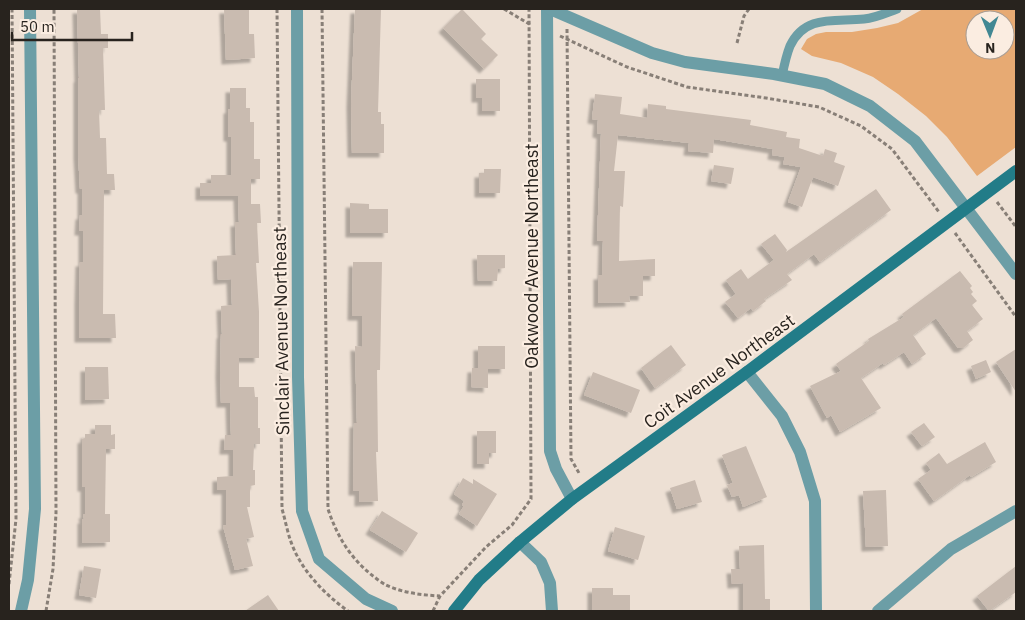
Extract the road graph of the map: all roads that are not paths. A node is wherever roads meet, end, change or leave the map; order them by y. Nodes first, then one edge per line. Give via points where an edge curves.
1 (30, 9) edge
2 (297, 9) edge
3 (549, 9) edge
4 (897, 9) edge
5 (782, 76) junction
6 (1016, 171) edge
7 (968, 208) junction
8 (1016, 274) edge
9 (747, 372) junction
10 (572, 499) junction
11 (1016, 511) edge
12 (520, 542) junction
13 (22, 611) edge
14 (392, 611) edge
15 (454, 611) edge
16 (552, 611) edge
17 (816, 611) edge
18 (878, 611) edge

1 - 13 street via 35,509
2 - 14 street, Sinclair Avenue Northeast via 298,377 302,511 319,559 366,599
3 - 5 street via 652,52 685,62
3 - 10 street, Oakwood Avenue Northeast via 550,451
4 - 5 lane via 873,17 820,22 803,29 790,46
5 - 7 street via 825,84 870,106 915,141
6 - 7 street, Coit Avenue Northeast
7 - 8 street
7 - 9 street, Coit Avenue Northeast
9 - 10 street, Coit Avenue Northeast
9 - 17 street via 782,416 800,452 815,501
10 - 12 street, Coit Avenue Northeast
11 - 18 street via 951,549
12 - 15 street, Coit Avenue Northeast via 479,580
12 - 16 street via 541,562 550,583

